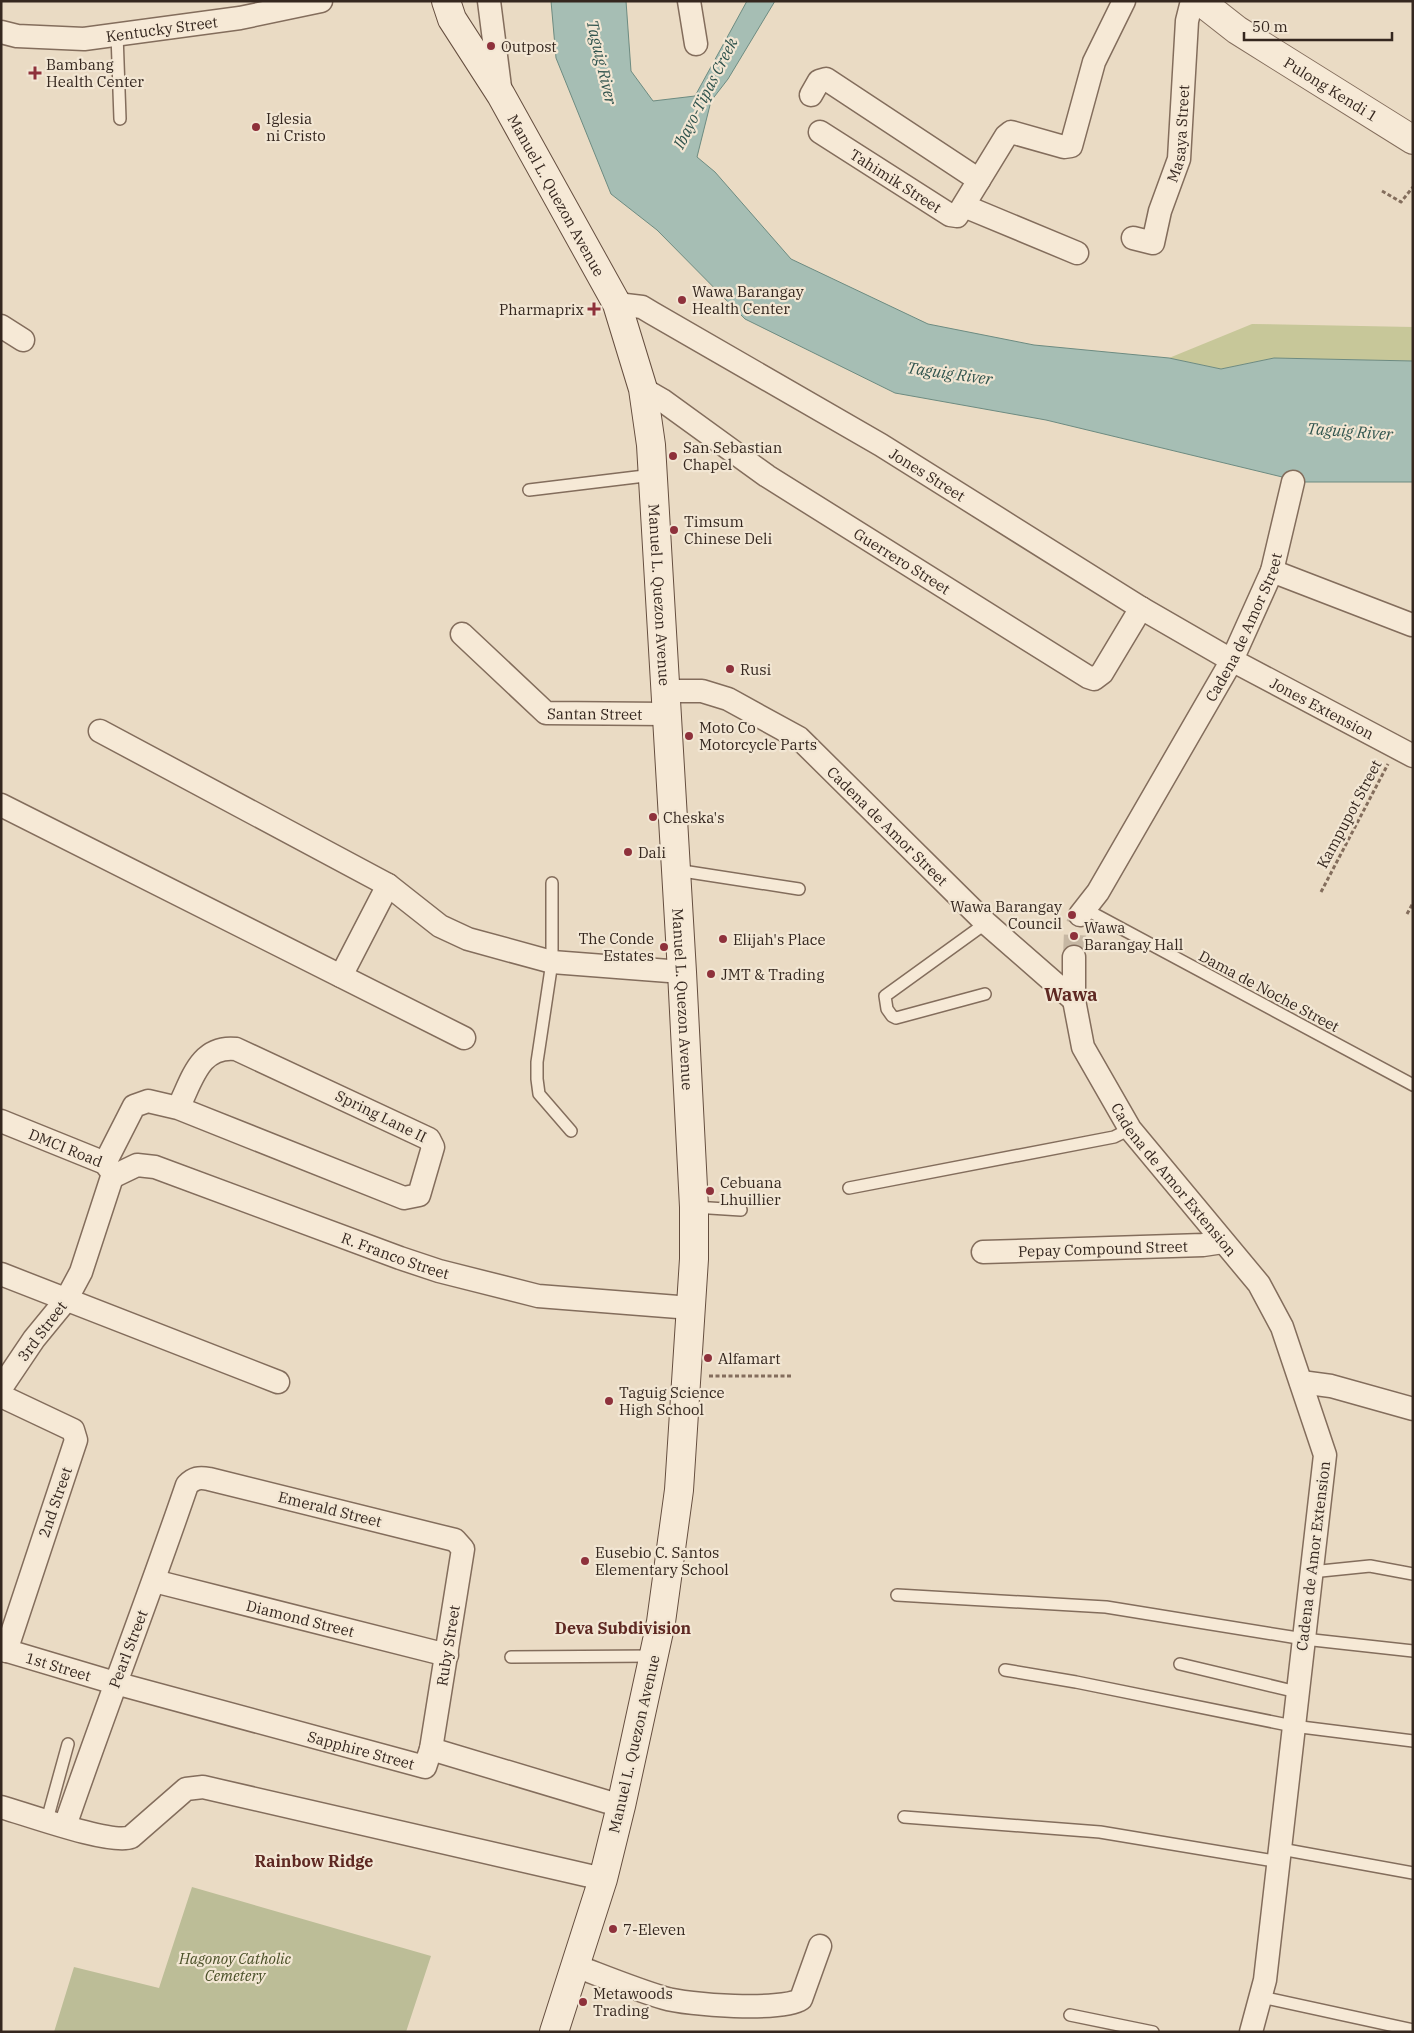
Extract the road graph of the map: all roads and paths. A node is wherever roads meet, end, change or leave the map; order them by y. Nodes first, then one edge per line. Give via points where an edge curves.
1 (321, 1) edge
2 (446, 1) edge
3 (489, 1) edge
4 (689, 1) edge
5 (1124, 1) edge
6 (1192, 1) edge
7 (1200, 1) edge
8 (1, 32) edge
9 (117, 34) junction
10 (696, 44) dead end
11 (501, 95) junction
12 (810, 95) dead end
13 (120, 119) dead end
14 (820, 132) dead end
15 (1413, 140) edge
16 (979, 180) junction
17 (1413, 187) edge
18 (1382, 191) dead end
19 (964, 206) junction
20 (1133, 238) dead end
21 (1077, 253) dead end
22 (617, 304) junction
23 (1, 326) edge
24 (23, 340) dead end
25 (643, 389) junction
26 (653, 475) junction
27 (1293, 482) dead end
28 (529, 490) dead end
29 (1272, 571) junction
30 (1141, 608) junction
31 (1412, 625) edge
32 (462, 634) dead end
33 (1232, 660) junction
34 (667, 702) junction
35 (100, 731) dead end
36 (1405, 751) edge
37 (1, 806) edge
38 (676, 870) junction
39 (552, 883) dead end
40 (388, 884) junction
41 (799, 889) dead end
42 (1321, 892) dead end
43 (1413, 902) edge
44 (1083, 912) joint
45 (1408, 914) dead end
46 (986, 922) junction
47 (1074, 957) tunnel mouth
48 (552, 962) junction
49 (682, 972) junction
50 (341, 976) junction
51 (985, 994) dead end
52 (1074, 1000) junction
53 (464, 1038) dead end
54 (1413, 1084) edge
55 (178, 1108) junction
56 (1, 1121) edge
57 (1130, 1129) junction
58 (571, 1131) dead end
59 (109, 1170) junction
60 (849, 1188) dead end
61 (694, 1207) junction
62 (741, 1210) dead end
63 (1223, 1242) junction
64 (983, 1252) dead end
65 (81, 1272) joint
66 (1, 1274) edge
67 (66, 1300) junction
68 (691, 1308) junction
69 (686, 1376) junction
70 (791, 1376) dead end
71 (278, 1382) dead end
72 (1301, 1382) junction
73 (1, 1388) edge
74 (1, 1396) edge
75 (1413, 1409) edge
76 (198, 1477) joint
77 (460, 1544) joint
78 (1312, 1572) junction
79 (1413, 1574) edge
80 (154, 1581) junction
81 (897, 1595) dead end
82 (1304, 1639) junction
83 (4, 1650) edge
84 (1413, 1651) edge
85 (447, 1655) junction
86 (654, 1656) junction
87 (511, 1657) dead end
88 (1180, 1664) dead end
89 (1005, 1670) dead end
90 (115, 1683) junction
91 (1298, 1692) junction
92 (1293, 1726) junction
93 (1413, 1741) edge
94 (68, 1744) dead end
95 (431, 1749) junction
96 (621, 1806) junction
97 (1, 1807) edge
98 (904, 1817) dead end
99 (56, 1823) junction
100 (1281, 1856) junction
101 (1413, 1873) edge
102 (603, 1879) junction
103 (820, 1946) dead end
104 (576, 1966) junction
105 (1261, 1998) junction
106 (1070, 2015) dead end
107 (1413, 2030) edge
108 (1253, 2031) edge
109 (554, 2032) edge
110 (1153, 2032) edge

1 - 9 street, Kentucky Street via 240,18
2 - 11 main road, Manuel L. Quezon Avenue via 452,19
3 - 11 street
4 - 10 street
5 - 16 street, Tahimik Street via 1094,62 1071,146 1064,147 1011,132
6 - 20 street, Masaya Street via 1187,21 1177,167 1160,210 1153,243
7 - 15 main road, Pulong Kendi 1 via 1244,34
8 - 9 street, Kentucky Street via 16,36 84,39
9 - 13 lane
11 - 22 main road, Manuel L. Quezon Avenue
12 - 16 street via 820,81 826,79
14 - 19 street, Tahimik Street via 950,215 957,216
16 - 19 street, Tahimik Street
17 - 18 path via 1401,202
19 - 21 street
22 - 25 main road, Manuel L. Quezon Avenue
22 - 30 street, Jones Street via 642,307 855,430
23 - 24 street
25 - 26 main road, Manuel L. Quezon Avenue
25 - 30 street, Guerrero Street via 766,476 1088,677 1094,679 1102,673
26 - 28 lane
26 - 34 main road, Manuel L. Quezon Avenue
27 - 29 street, Cadena de Amor Street
29 - 31 street
29 - 33 street, Cadena de Amor Street
30 - 33 street, Jones Street
32 - 34 street, Santan Street via 546,713
33 - 36 street, Jones Extension
33 - 44 street, Cadena de Amor Street via 1098,892
34 - 38 main road, Manuel L. Quezon Avenue
34 - 46 street, Cadena de Amor Street via 702,691 728,699 799,738
35 - 40 street
36 - 42 path, Kampupot Street
37 - 50 street
38 - 41 lane
38 - 49 main road, Manuel L. Quezon Avenue
39 - 48 lane
40 - 48 street via 440,926 468,939
40 - 50 street
43 - 45 path
44 - 54 lane, Dama de Noche Street
46 - 51 lane via 885,996 885,1002 896,1018
46 - 52 street, Cadena de Amor Street
47 - 52 street
48 - 49 street
48 - 58 lane via 537,1079 540,1094
49 - 61 main road, Manuel L. Quezon Avenue
50 - 53 street
52 - 57 street, Cadena de Amor Extension via 1082,1047
55 - 55 street, Spring Lane II via 404,1198 419,1194 433,1147 430,1138 236,1049 219,1050 204,1057
55 - 59 street, Spring Lane II via 148,1101 137,1104
56 - 59 street, DMCI Road
57 - 60 lane via 1114,1137
57 - 63 street, Cadena de Amor Extension
59 - 65 street, DMCI Road
59 - 68 street, R. Franco Street via 137,1165 155,1167 408,1261 538,1296
61 - 62 lane
61 - 68 main road, Manuel L. Quezon Avenue
63 - 64 street, Pepay Compound Street
63 - 72 street, Cadena de Amor Extension via 1258,1284 1282,1327
65 - 67 street, 3rd Street
66 - 67 street
67 - 71 street
67 - 73 street, 3rd Street via 34,1339
68 - 69 main road, Manuel L. Quezon Avenue
69 - 70 path
69 - 86 main road, Manuel L. Quezon Avenue via 679,1490
72 - 75 street via 1331,1386
72 - 78 street, Cadena de Amor Extension via 1325,1455
74 - 83 street, 2nd Street via 73,1430 76,1440
76 - 77 street, Emerald Street via 455,1540
76 - 80 street, Pearl Street via 187,1485
77 - 85 street, Ruby Street via 463,1549
78 - 79 lane via 1370,1566
78 - 82 street, Cadena de Amor Extension
80 - 85 street, Diamond Street
80 - 90 street, Pearl Street
81 - 82 lane via 1106,1607
82 - 84 lane
82 - 91 street, Cadena de Amor Extension
83 - 90 street, 1st Street
85 - 95 street, Ruby Street
86 - 87 lane
86 - 96 main road, Manuel L. Quezon Avenue
88 - 91 lane
89 - 92 lane
90 - 95 street, Sapphire Street via 425,1767
90 - 99 street, Pearl Street
91 - 92 street, Cadena de Amor Extension
92 - 93 lane
92 - 100 street, Cadena de Amor Extension
94 - 99 lane
95 - 96 street, Sapphire Street
96 - 102 main road, Manuel L. Quezon Avenue
97 - 99 street
98 - 100 lane via 1100,1832
99 - 102 street via 126,1839 186,1789 203,1787
100 - 101 lane
100 - 105 street, Cadena de Amor Extension
102 - 104 main road, Manuel L. Quezon Avenue
103 - 104 street via 801,1999 791,2004 740,2007 665,1999
104 - 109 main road, Manuel L. Quezon Avenue
105 - 107 lane
105 - 108 street, Cadena de Amor Extension
106 - 110 lane

